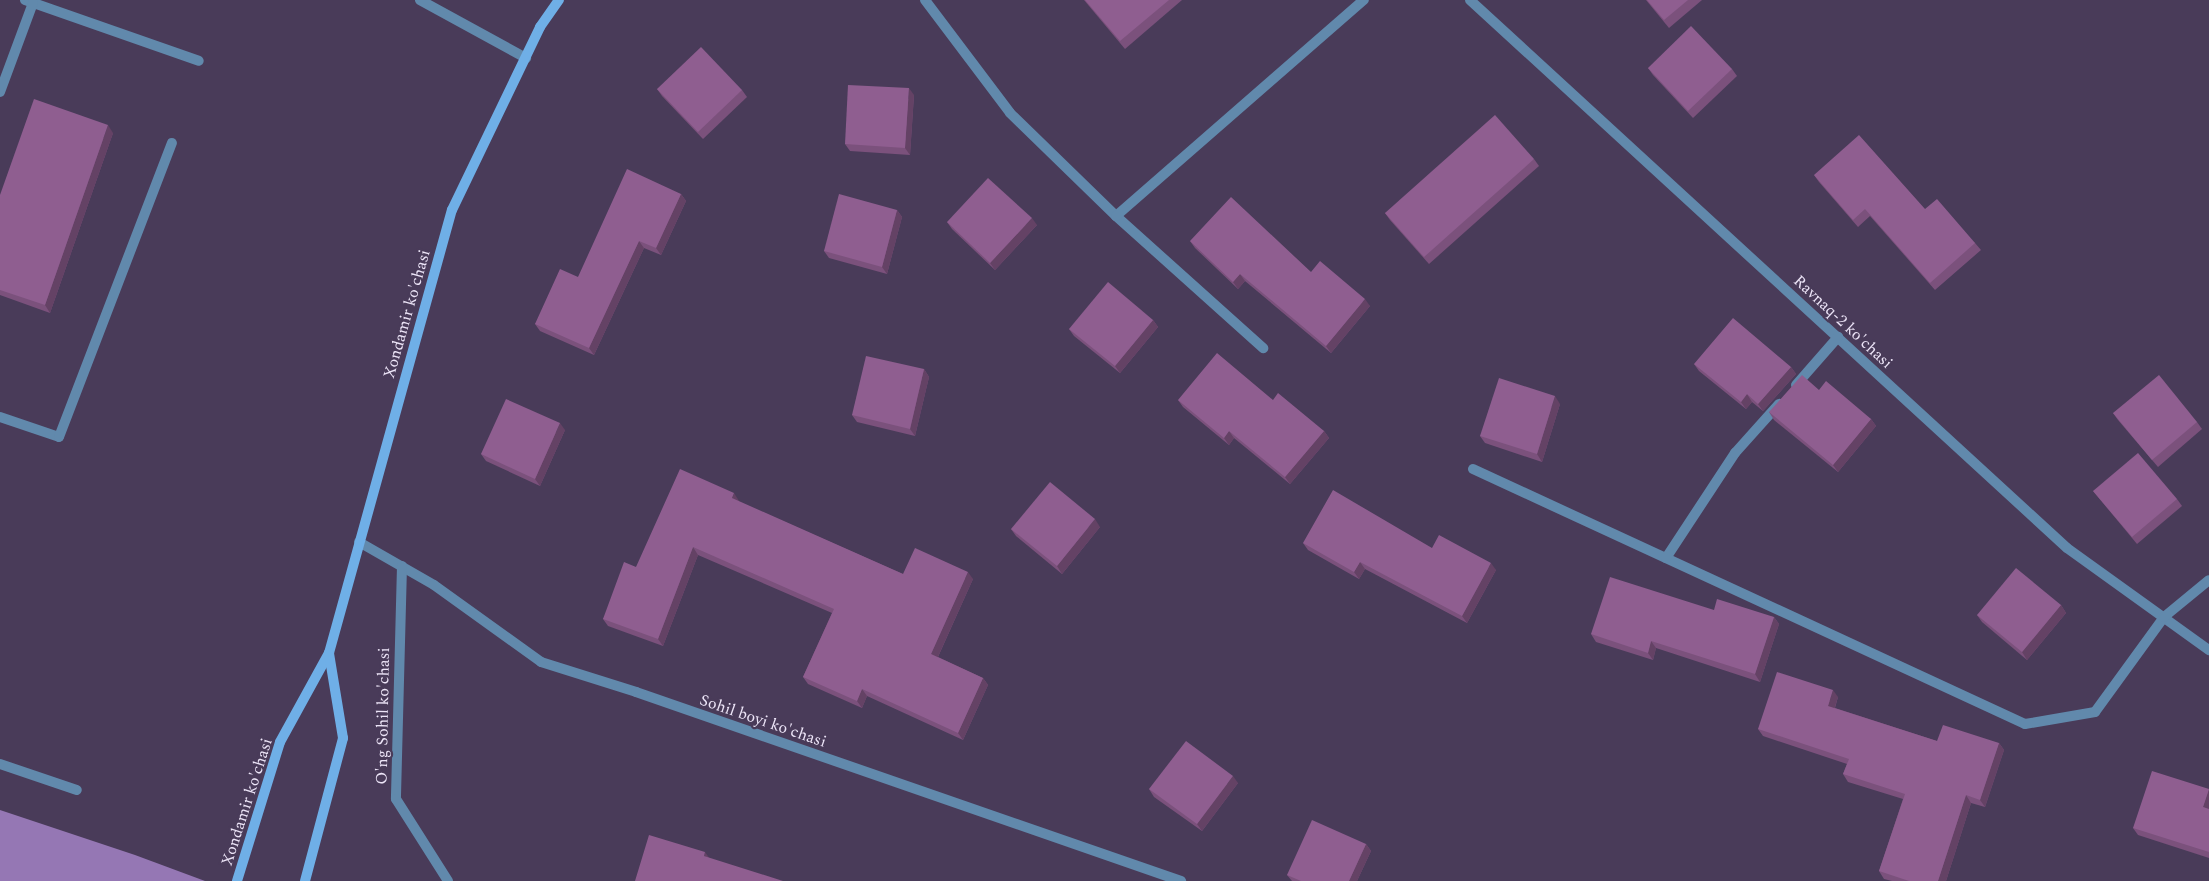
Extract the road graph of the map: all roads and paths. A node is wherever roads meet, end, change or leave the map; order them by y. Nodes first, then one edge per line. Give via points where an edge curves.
1 (420, 0) edge
2 (559, 0) edge
3 (925, 0) edge
4 (1364, 0) edge
5 (1470, 0) edge
6 (29, 1) edge
7 (526, 58) junction
8 (199, 61) dead end
9 (0, 92) edge
10 (172, 143) dead end
11 (1116, 216) junction
12 (1838, 338) junction
13 (1263, 348) dead end
14 (0, 417) edge
15 (1473, 469) dead end
16 (359, 542) junction
17 (1666, 558) junction
18 (402, 566) junction
19 (2209, 580) edge
20 (2164, 617) junction
21 (2209, 650) edge
22 (329, 653) junction
23 (0, 764) edge
24 (77, 790) dead end
25 (237, 881) edge
26 (305, 881) edge
27 (448, 881) edge
28 (1181, 881) edge

1 - 7 street
2 - 7 main road, Xondamir ko'chasi
3 - 11 street via 1010,113
4 - 11 street
5 - 12 street, Ravnaq-2 ko'chasi
6 - 8 street
6 - 9 street
7 - 16 main road, Xondamir ko'chasi via 452,210
10 - 14 street via 59,437
11 - 13 street
12 - 17 street via 1735,453
12 - 20 street, Ravnaq-2 ko'chasi via 2067,548
15 - 17 street
16 - 18 street, Sohil boyi ko'chasi
16 - 22 main road, Xondamir ko'chasi
17 - 20 street via 2024,724 2095,712
18 - 27 street, O'ng Sohil ko'chasi via 396,798
18 - 28 street, Sohil boyi ko'chasi via 483,618 541,662
19 - 20 street
20 - 21 street, Ravnaq-2 ko'chasi
22 - 25 main road, Xondamir ko'chasi via 280,742
22 - 26 main road, Xondamir ko'chasi via 343,738
23 - 24 street

